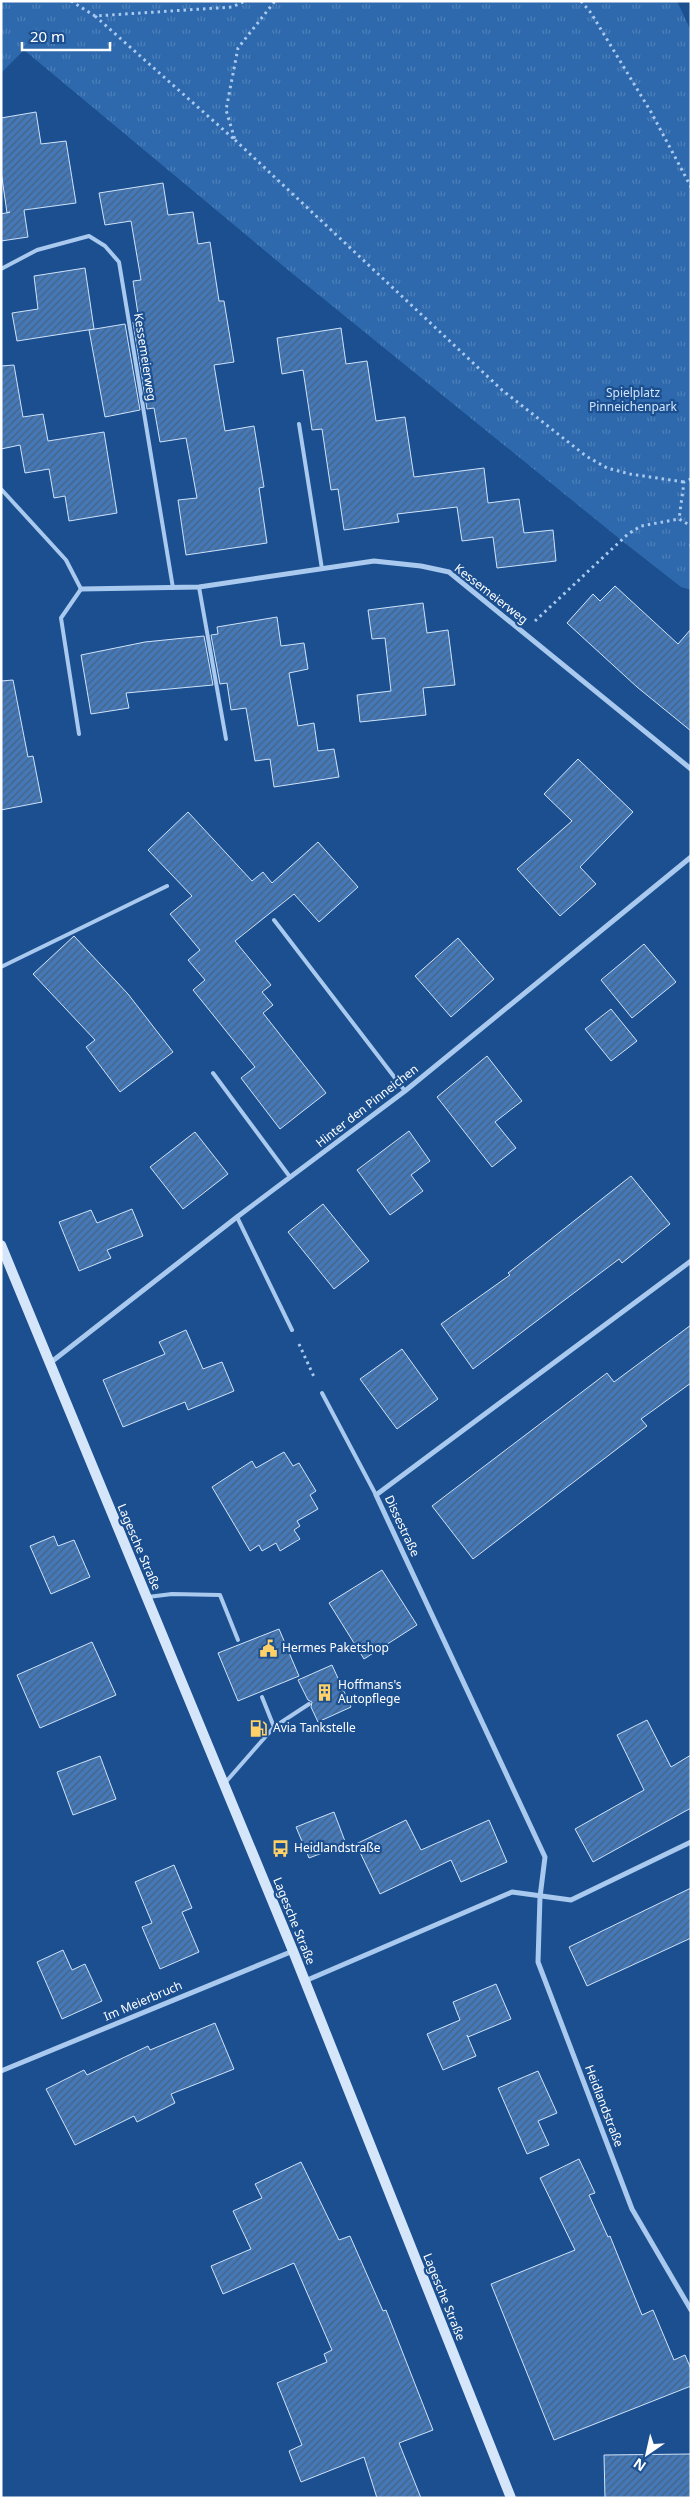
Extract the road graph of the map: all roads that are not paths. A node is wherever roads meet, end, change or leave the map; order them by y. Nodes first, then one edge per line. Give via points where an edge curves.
1 (2, 267) edge
2 (300, 424) dead end
3 (1, 489) edge
4 (322, 569) junction
5 (199, 587) junction
6 (173, 588) junction
7 (81, 589) junction
8 (79, 734) dead end
9 (226, 739) dead end
10 (691, 769) edge
11 (691, 857) edge
12 (167, 886) dead end
13 (274, 920) dead end
14 (1, 967) edge
15 (213, 1073) dead end
16 (405, 1091) junction
17 (290, 1178) junction
18 (237, 1217) junction
19 (2, 1246) edge
20 (691, 1261) edge
21 (292, 1330) road end
22 (49, 1364) junction
23 (322, 1393) road end
24 (376, 1495) junction
25 (146, 1597) junction
26 (238, 1640) dead end
27 (262, 1697) dead end
28 (309, 1704) dead end
29 (274, 1727) junction
30 (224, 1784) junction
31 (691, 1842) edge
32 (540, 1897) junction
33 (292, 1951) junction
34 (305, 1981) junction
35 (1, 2071) edge
36 (691, 2310) edge
37 (511, 2498) edge

1 - 6 lane, Kessemeierweg via 37,250 89,236 105,246 119,262
2 - 4 lane
3 - 7 lane via 66,560
4 - 5 street, Kessemeierweg
4 - 10 street, Kessemeierweg via 374,562 449,572
5 - 6 street, Kessemeierweg
5 - 9 lane
6 - 7 street, Kessemeierweg
7 - 8 lane via 61,618
11 - 16 street, Hinter den Pinneichen
12 - 14 lane
13 - 16 lane
15 - 17 lane
16 - 17 street, Hinter den Pinneichen
17 - 18 street, Hinter den Pinneichen
18 - 21 lane
18 - 22 street, Hinter den Pinneichen
19 - 22 street, Lagesche Straße
20 - 24 street, Dissestraße
22 - 25 street, Lagesche Straße
23 - 24 lane
24 - 32 street, Dissestraße via 545,1856
25 - 26 lane via 220,1595
25 - 30 street, Lagesche Straße
27 - 29 lane
28 - 29 lane
29 - 30 lane
30 - 33 street, Lagesche Straße
31 - 32 street via 571,1900
32 - 34 street via 512,1892
32 - 36 street, Heidlandstraße via 538,1962 632,2208
33 - 34 street, Lagesche Straße
33 - 35 street, Im Meierbruch
34 - 37 street, Lagesche Straße

